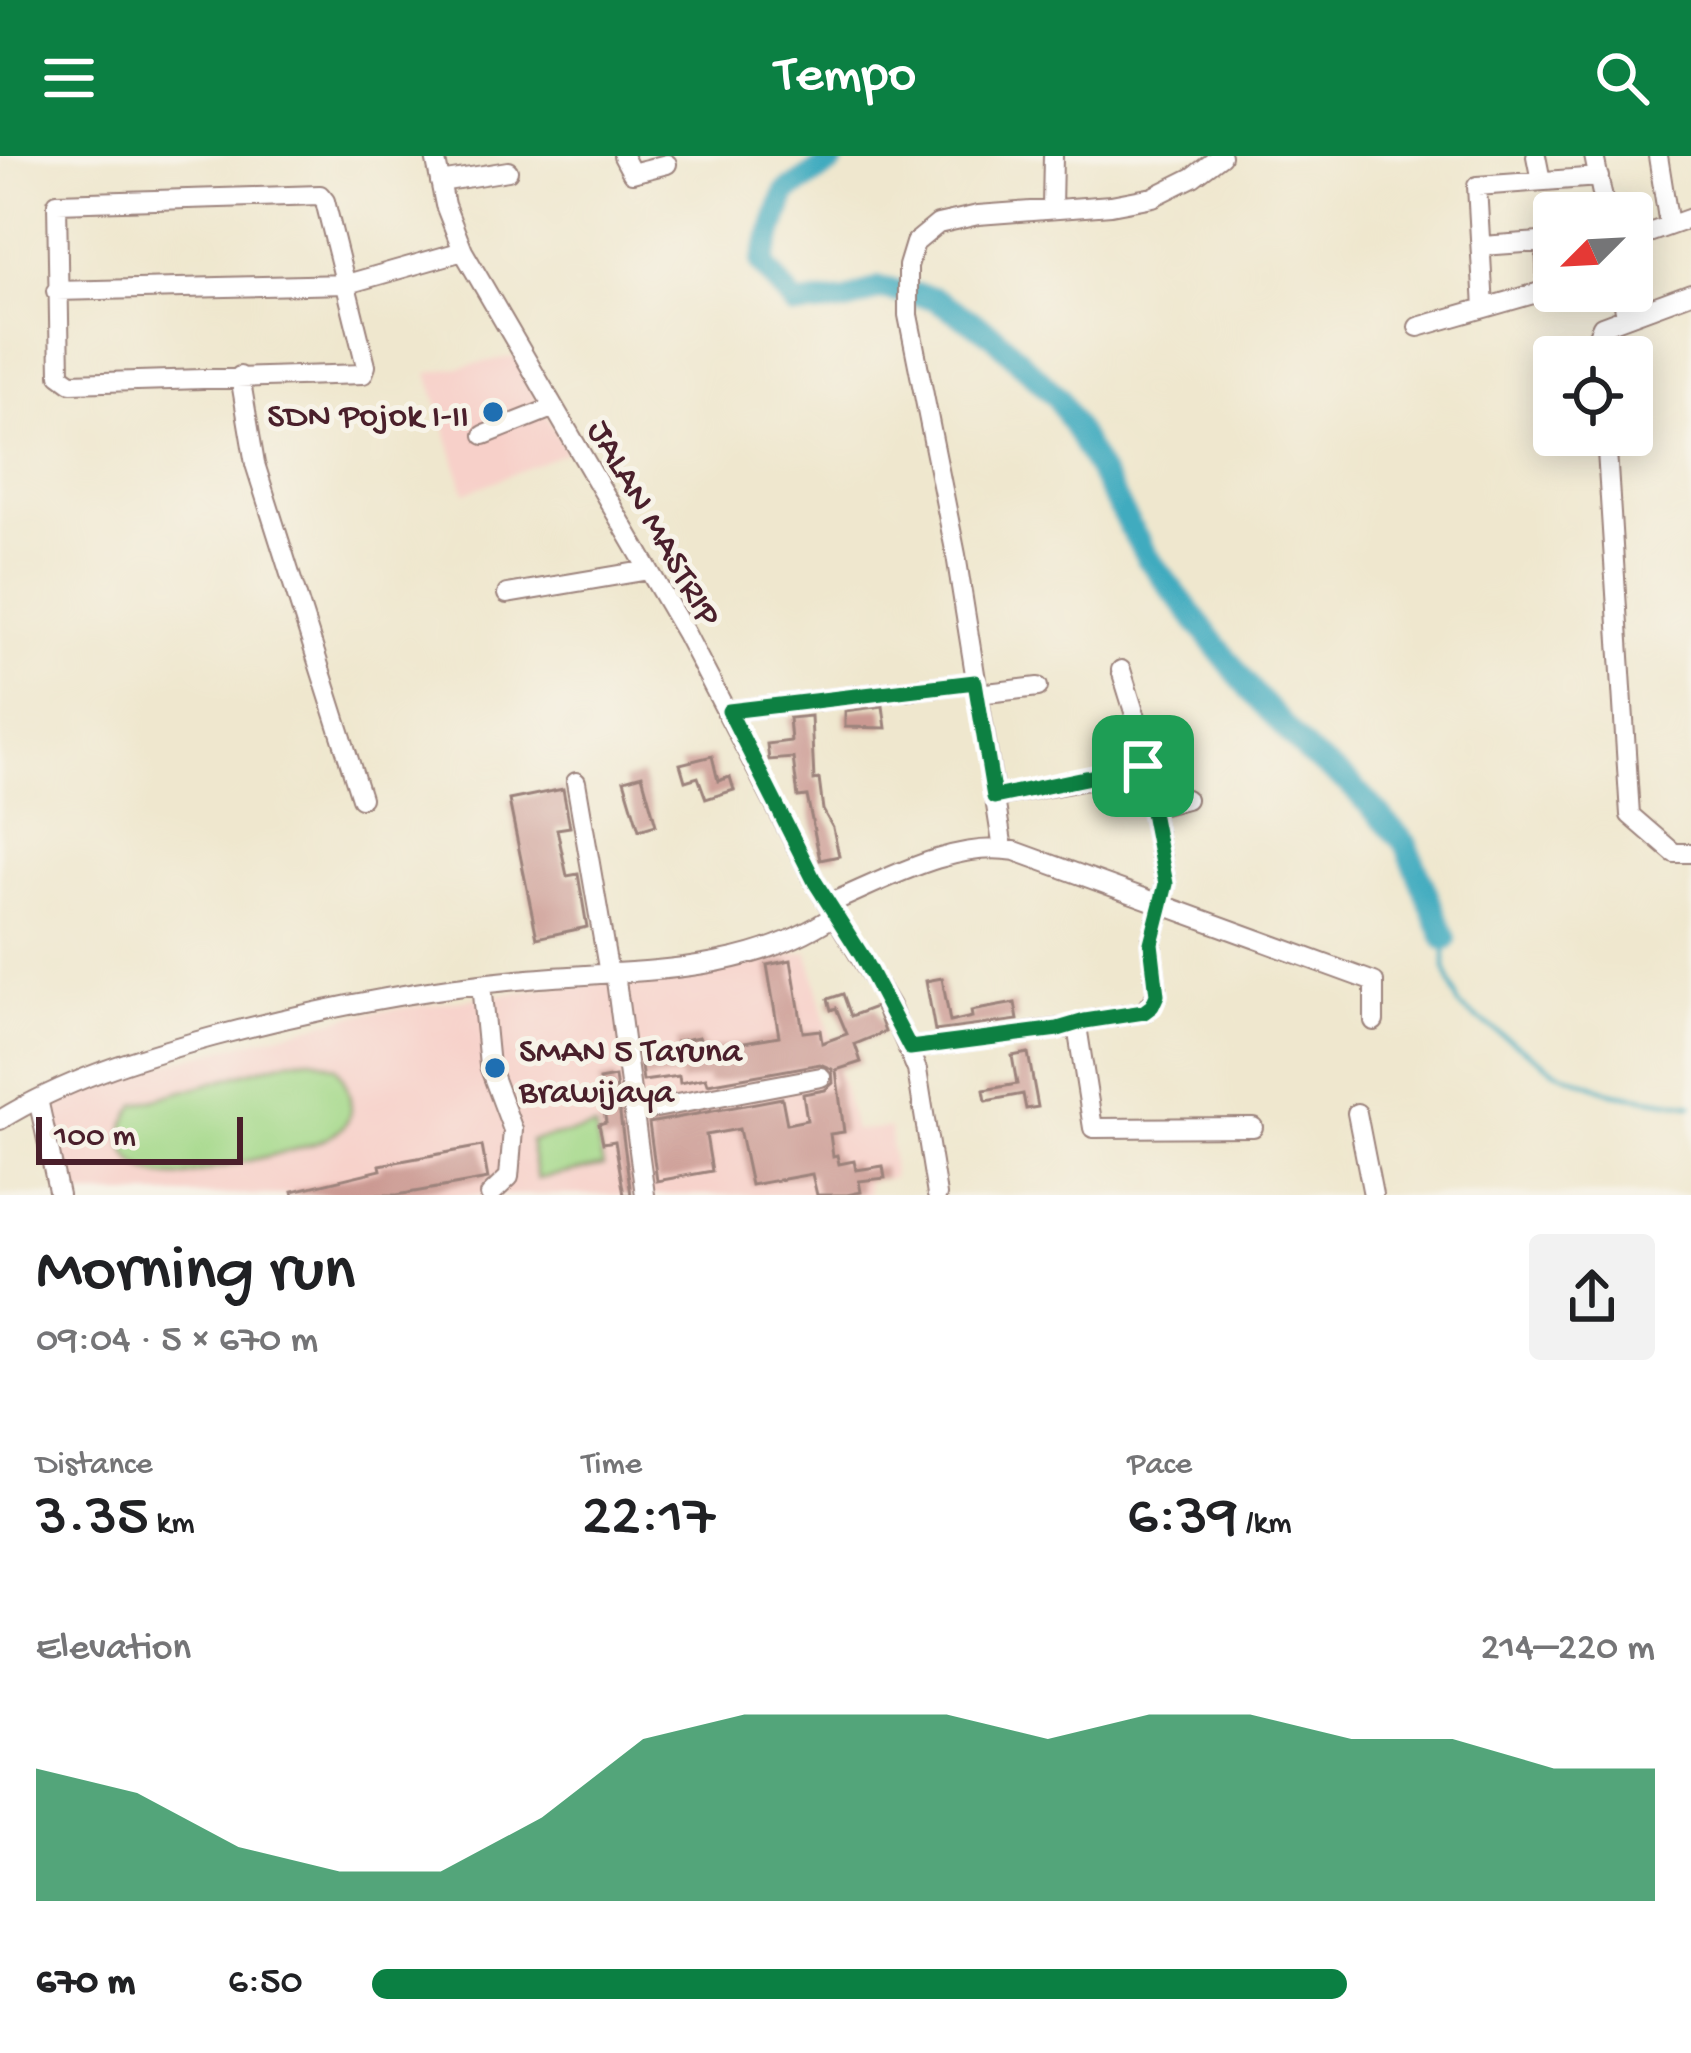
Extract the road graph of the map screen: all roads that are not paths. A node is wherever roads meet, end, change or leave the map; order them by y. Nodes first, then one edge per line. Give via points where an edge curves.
1 (435, 156) edge
2 (623, 156) edge
3 (1053, 156) edge
4 (1221, 156) edge
5 (1536, 156) edge
6 (1594, 156) edge
7 (1658, 156) edge
8 (667, 164) dead end
9 (508, 171) dead end
10 (1598, 177) junction
11 (1541, 181) junction
12 (440, 182) junction
13 (1601, 192) edge
14 (1052, 208) junction
15 (1691, 218) edge
16 (1669, 225) junction
17 (1653, 231) edge
18 (1533, 242) edge
19 (1482, 246) junction
20 (463, 251) junction
21 (347, 284) junction
22 (56, 291) junction
23 (1691, 293) edge
24 (1533, 294) edge
25 (1484, 308) junction
26 (1625, 312) edge
27 (1626, 315) junction
28 (1418, 327) dead end
29 (1599, 336) edge
30 (240, 376) junction
31 (552, 408) junction
32 (484, 435) dead end
33 (1607, 456) edge
34 (649, 570) junction
35 (507, 594) dead end
36 (1121, 670) dead end
37 (1038, 687) dead end
38 (976, 688) junction
39 (729, 711) junction
40 (1143, 766) junction
41 (576, 782) dead end
42 (994, 797) junction
43 (361, 798) dead end
44 (1186, 799) dead end
45 (1153, 808) junction
46 (1003, 849) junction
47 (1691, 853) edge
48 (832, 909) junction
49 (1158, 909) junction
50 (612, 974) junction
51 (481, 984) junction
52 (1374, 1021) dead end
53 (1077, 1026) junction
54 (910, 1048) junction
55 (821, 1076) dead end
56 (38, 1099) junction
57 (634, 1112) junction
58 (1357, 1114) dead end
59 (0, 1120) edge
60 (1253, 1127) dead end
61 (59, 1195) edge
62 (490, 1195) edge
63 (646, 1195) edge
64 (937, 1195) edge
65 (1373, 1195) edge

1 - 12 street, JALAN MASTRIP
2 - 8 street via 632,173
3 - 14 street
4 - 14 street via 1153,196
5 - 11 street
6 - 10 street
7 - 16 street
9 - 12 street
10 - 11 street
10 - 13 street
11 - 19 street via 1477,186
12 - 20 street, JALAN MASTRIP
14 - 38 street via 938,224 915,243 908,266 908,315
15 - 16 street
16 - 17 street
18 - 19 street
19 - 25 street
20 - 21 street
20 - 31 street, JALAN MASTRIP
21 - 22 street
21 - 22 street via 320,196 63,200 54,208
21 - 30 street via 363,374
22 - 30 street via 64,380
23 - 27 street
24 - 25 street
25 - 28 street
26 - 27 street
27 - 29 street
30 - 43 street via 255,464
31 - 32 street
31 - 34 street, JALAN MASTRIP
33 - 47 street via 1630,815 1674,853
34 - 35 street
34 - 39 street, JALAN MASTRIP
36 - 40 street via 1151,759
37 - 38 street
38 - 39 street
38 - 42 street
39 - 48 street, JALAN MASTRIP
40 - 42 street
40 - 45 street
41 - 50 street
42 - 46 street
44 - 45 street
45 - 49 street via 1166,884
46 - 48 street via 950,857
46 - 49 street
48 - 50 street via 787,943 746,957
48 - 54 street, JALAN MASTRIP
49 - 52 street via 1375,988
49 - 53 street via 1152,1006
50 - 51 street
50 - 57 street
51 - 56 street via 287,1017 140,1058
51 - 62 street via 489,1066 513,1130 509,1177
53 - 54 street
53 - 60 street via 1095,1130
54 - 64 street, JALAN MASTRIP
55 - 57 street
56 - 59 street
56 - 61 street
57 - 63 street
58 - 65 street

